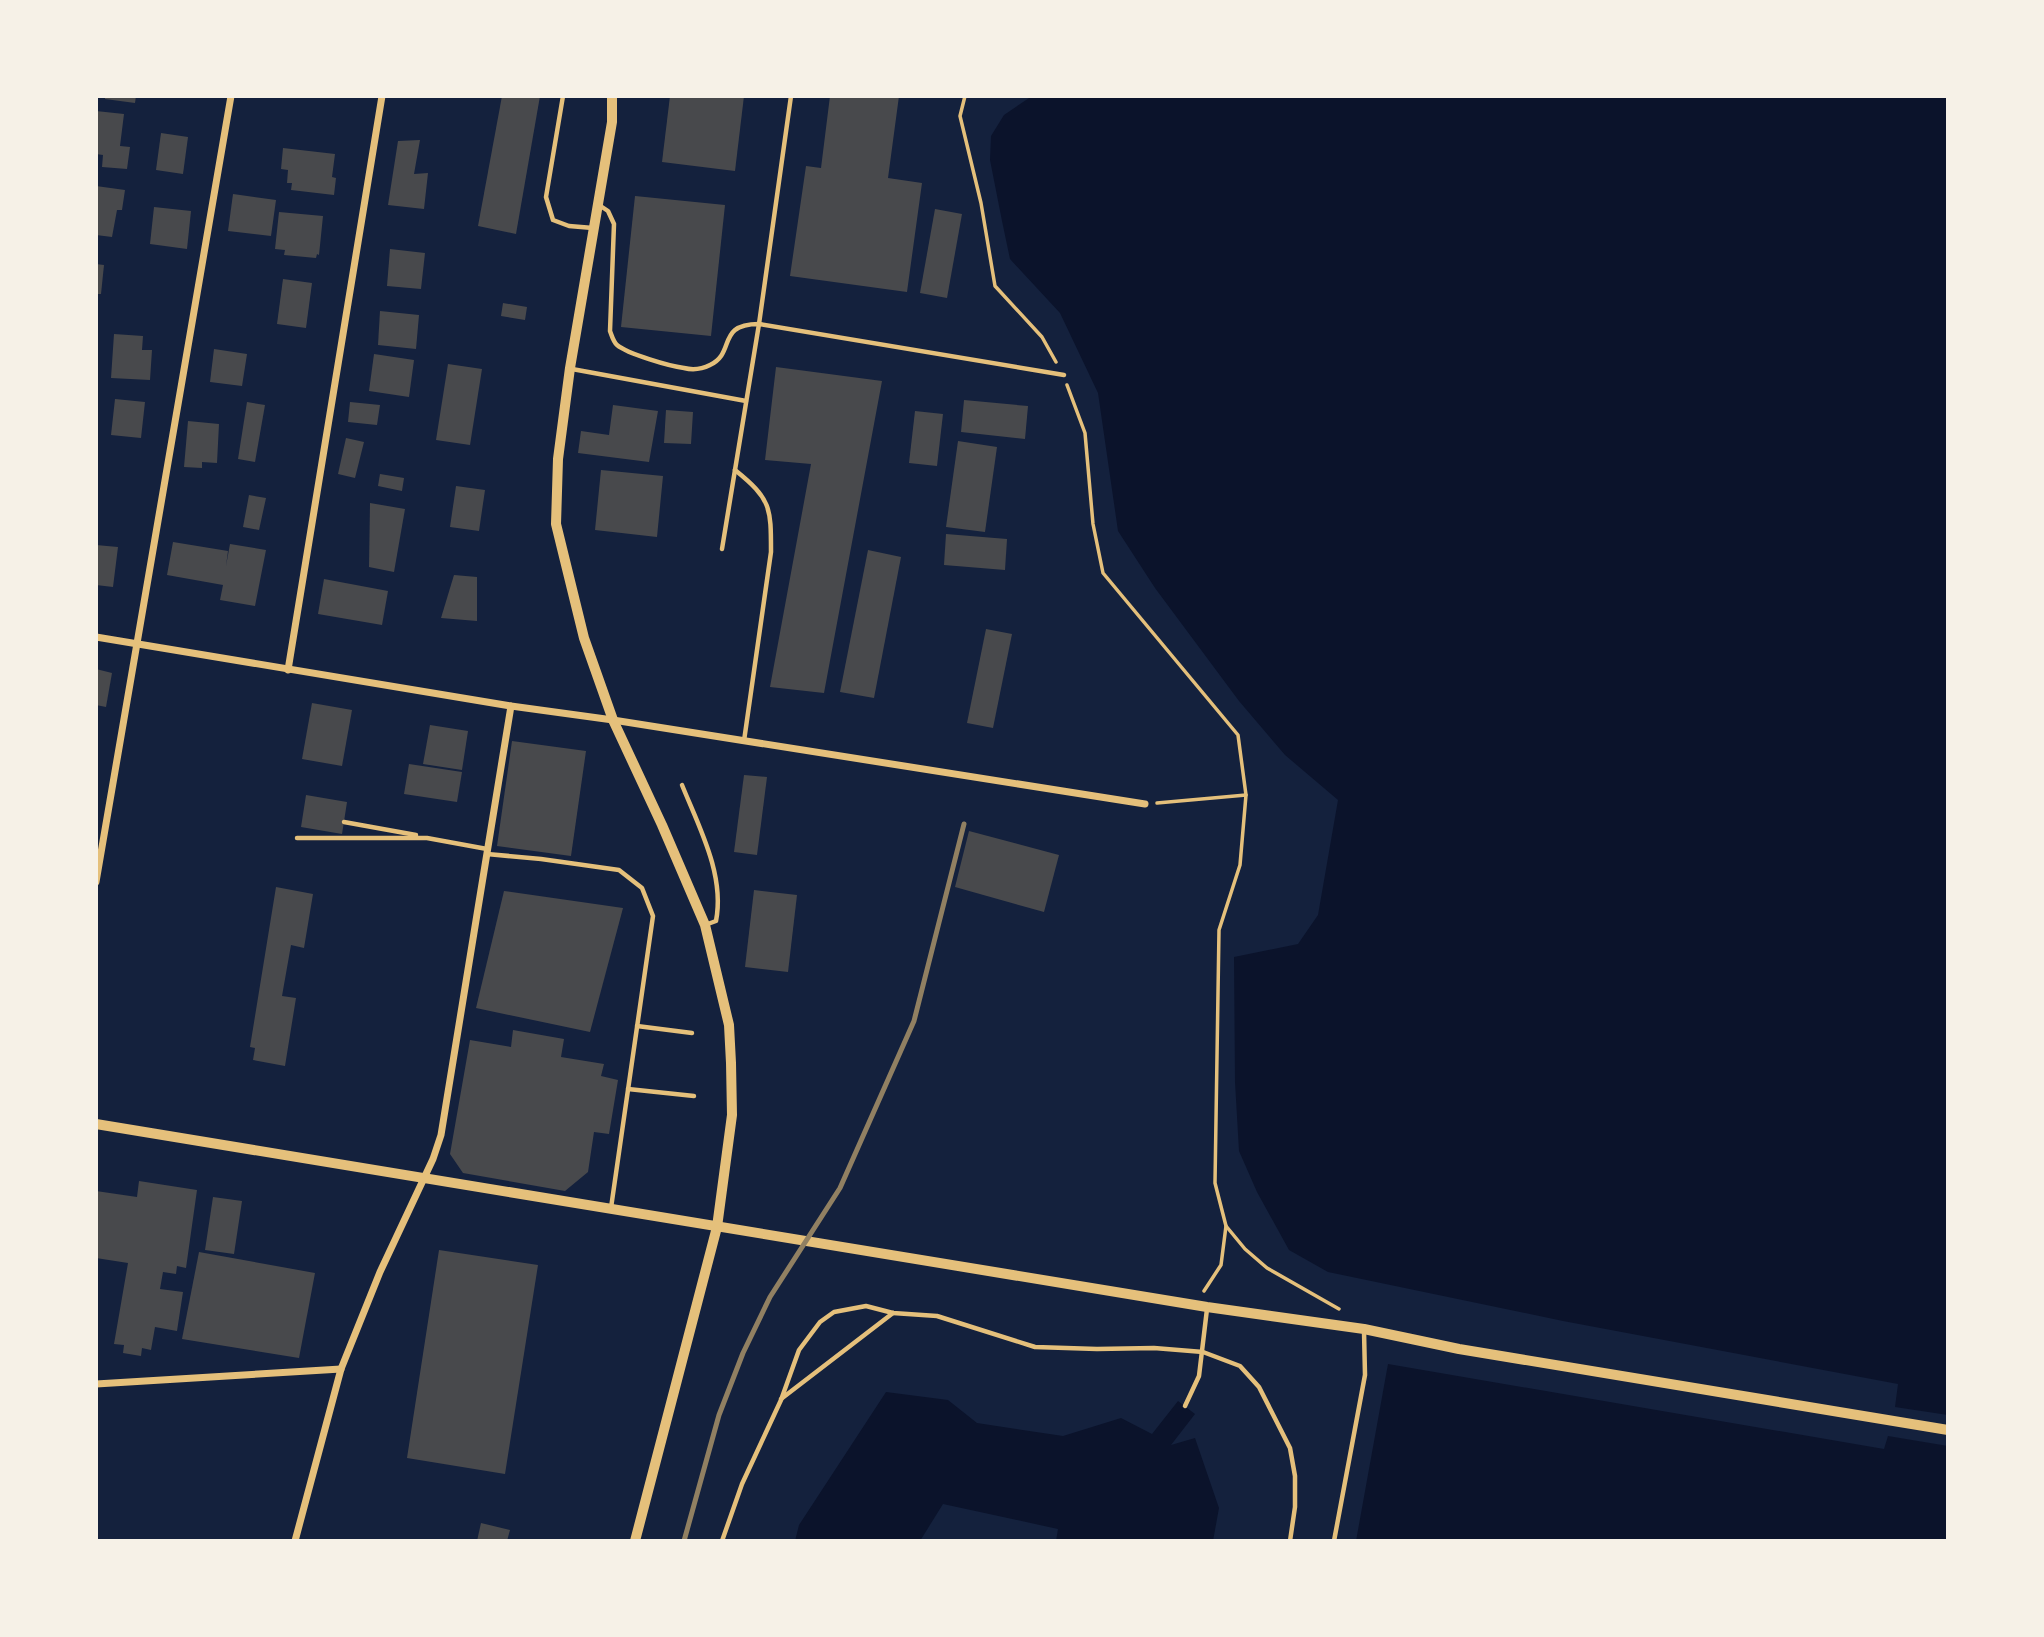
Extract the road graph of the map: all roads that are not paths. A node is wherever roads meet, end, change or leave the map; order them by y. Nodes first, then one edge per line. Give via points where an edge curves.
1 (231, 96) edge
2 (382, 96) edge
3 (563, 96) edge
4 (612, 96) edge
5 (791, 96) edge
6 (598, 205) junction
7 (593, 228) junction
8 (759, 324) junction
9 (570, 368) junction
10 (1064, 375) road end
11 (746, 401) junction
12 (735, 470) junction
13 (722, 549) dead end
14 (96, 636) edge
15 (138, 645) junction
16 (288, 670) junction
17 (511, 706) junction
18 (613, 720) junction
19 (744, 741) junction
20 (682, 785) dead end
21 (1145, 804) road end
22 (344, 822) dead end
23 (297, 838) dead end
24 (427, 838) junction
25 (487, 851) junction
26 (96, 882) edge
27 (705, 925) junction
28 (637, 1026) junction
29 (692, 1033) dead end
30 (628, 1089) junction
31 (694, 1096) dead end
32 (96, 1124) edge
33 (422, 1179) junction
34 (611, 1209) junction
35 (717, 1227) junction
36 (1207, 1307) junction
37 (893, 1313) junction
38 (1364, 1329) junction
39 (1203, 1352) junction
40 (341, 1369) junction
41 (96, 1384) edge
42 (781, 1400) junction
43 (1185, 1406) dead end
44 (1948, 1430) edge
45 (295, 1541) edge
46 (635, 1541) edge
47 (722, 1541) edge
48 (1290, 1541) edge
49 (1334, 1541) edge

1 - 15 street
2 - 16 street
3 - 7 lane via 548,207 553,220
4 - 6 street
5 - 8 lane
6 - 7 street
6 - 8 lane via 608,211 614,225 609,326 616,344 698,369 715,363 738,326
7 - 9 street
8 - 10 lane
8 - 11 lane
9 - 11 lane
9 - 18 street via 558,458 556,524 584,638
11 - 12 lane
12 - 13 lane
12 - 19 lane via 757,488 768,505 771,524
14 - 15 street
15 - 16 street
15 - 26 street
16 - 17 street
17 - 18 street
17 - 25 street
18 - 19 street
18 - 27 street
19 - 21 street
20 - 27 lane via 717,882 716,921
22 - 24 lane
23 - 24 lane
24 - 25 lane
25 - 28 lane via 619,870 642,888 653,916
25 - 33 street via 441,1135
27 - 35 street via 729,1026 732,1063 732,1115
28 - 29 lane
28 - 30 lane
30 - 31 lane
30 - 34 lane
32 - 33 street
33 - 34 street
33 - 40 street
34 - 35 street
35 - 36 street
35 - 46 street
36 - 38 street
36 - 39 lane
37 - 39 lane via 937,1316 1035,1348
37 - 42 lane
37 - 42 lane via 866,1306 834,1312 820,1322 799,1350
38 - 44 street via 1459,1349
38 - 49 lane via 1365,1375
39 - 43 lane via 1199,1376
39 - 48 lane via 1240,1366 1259,1387 1290,1448 1295,1497
40 - 41 street
40 - 45 street
42 - 47 lane via 742,1484

